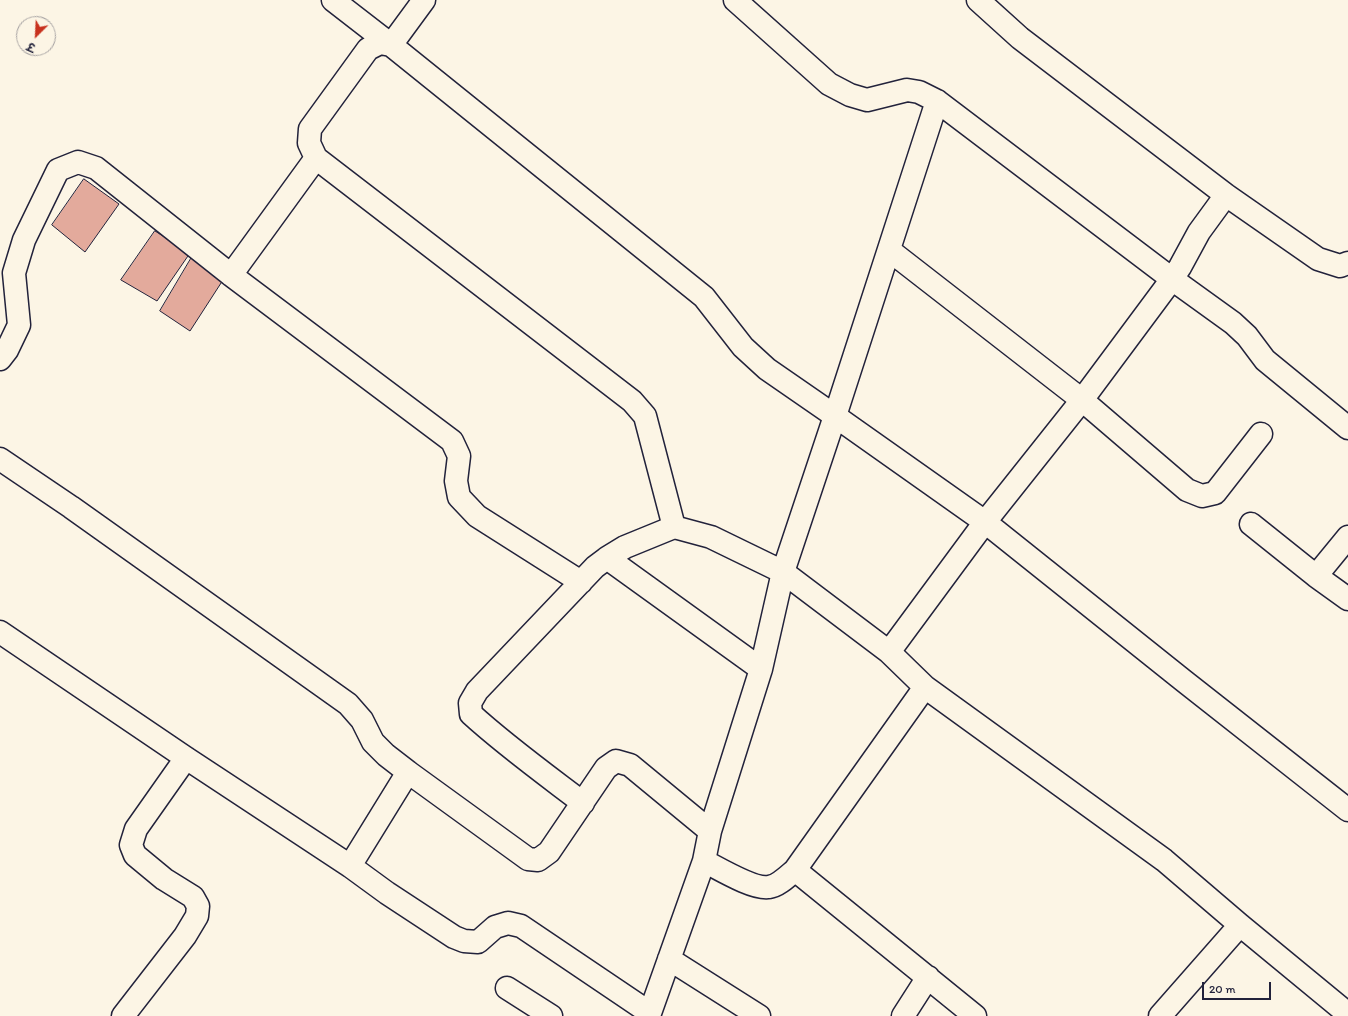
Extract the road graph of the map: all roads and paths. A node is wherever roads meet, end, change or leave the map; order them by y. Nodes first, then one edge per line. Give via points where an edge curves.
1 (333, 0) edge
2 (424, 0) edge
3 (735, 0) edge
4 (978, 0) edge
5 (391, 45) junction
6 (937, 101) junction
7 (316, 158) junction
8 (1226, 195) junction
9 (889, 250) junction
10 (1348, 264) edge
11 (231, 275) junction
12 (1172, 279) junction
13 (0, 359) edge
14 (1082, 400) junction
15 (835, 416) junction
16 (1348, 428) edge
17 (1261, 434) dead end
18 (1, 462) edge
19 (985, 522) junction
20 (1251, 524) dead end
21 (674, 527) junction
22 (1348, 537) edge
23 (607, 558) junction
24 (783, 572) junction
25 (1316, 576) junction
26 (581, 582) junction
27 (1348, 599) edge
28 (0, 632) edge
29 (889, 652) junction
30 (761, 669) junction
31 (925, 687) junction
32 (186, 758) junction
33 (408, 772) junction
34 (583, 803) junction
35 (1348, 810) edge
36 (710, 831) junction
37 (704, 861) junction
38 (350, 866) junction
39 (795, 870) junction
40 (1240, 925) junction
41 (669, 959) junction
42 (928, 978) junction
43 (507, 988) dead end
44 (1348, 1014) edge
45 (652, 1015) edge
46 (123, 1016) edge
47 (551, 1016) edge
48 (758, 1016) edge
49 (903, 1016) edge
50 (976, 1016) edge
51 (1160, 1016) edge

1 - 5 street
2 - 5 street
3 - 6 street via 829,84 850,95 867,100 907,90 919,92
4 - 8 street via 1020,38
5 - 7 street via 380,43 368,49 310,129 309,143
5 - 15 street via 704,298 743,347 766,369
6 - 9 street
6 - 12 street
7 - 11 street
7 - 21 street via 632,401 645,416
8 - 10 street via 1318,259 1340,266
8 - 12 street via 1199,232
9 - 14 street
9 - 15 street
11 - 13 street via 96,168 78,162 58,170 24,240 14,272 19,325
11 - 26 street via 452,441 459,456 456,480 459,497 476,516
12 - 14 street
12 - 16 street via 1233,323 1270,365
14 - 17 street via 1187,490 1202,496 1215,493
14 - 19 street
15 - 19 street
15 - 24 street
18 - 33 street via 71,507 348,704 362,720 373,742
19 - 29 street
19 - 35 street
20 - 25 street
21 - 23 street via 625,547
21 - 24 street via 711,537
22 - 25 street
23 - 26 street
23 - 30 street
24 - 29 street
24 - 30 street
25 - 27 street
26 - 34 street via 477,691 470,703 471,714 486,728
28 - 32 street
29 - 31 street
30 - 36 street
31 - 39 street
31 - 40 street via 1164,860
32 - 38 street
32 - 46 street via 136,829 131,845 134,854 164,879 193,897 198,906 197,916 185,936
33 - 34 street via 528,859 538,860 548,852
33 - 38 street
34 - 36 street via 606,768 616,761 630,765
36 - 37 street
37 - 39 street via 754,885 769,887
37 - 41 street
38 - 45 street via 464,942 478,942 495,927 508,923 521,926
39 - 42 street
40 - 44 street
40 - 51 street
41 - 45 street
41 - 48 street
42 - 49 street
42 - 50 street
43 - 47 street

